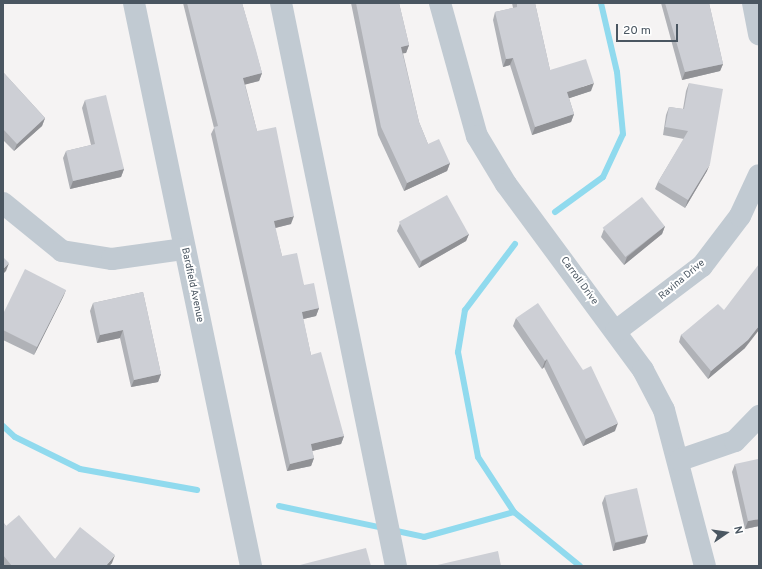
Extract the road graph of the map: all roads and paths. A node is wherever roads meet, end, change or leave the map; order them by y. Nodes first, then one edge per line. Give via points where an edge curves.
1 (134, 3) edge
2 (281, 3) edge
3 (440, 3) edge
4 (753, 3) edge
5 (759, 34) edge
6 (759, 175) edge
7 (3, 203) edge
8 (184, 249) junction
9 (616, 331) junction
10 (759, 416) edge
11 (680, 460) junction
12 (251, 566) edge
13 (396, 566) edge
14 (705, 566) edge

1 - 8 street, Bardfield Avenue
2 - 13 street
3 - 9 street, Carroll Drive via 477,136 506,184
4 - 5 street
6 - 9 street, Ravina Drive via 740,216 702,266
7 - 8 street via 62,251 112,259
8 - 12 street, Bardfield Avenue
9 - 11 street, Carroll Drive via 664,410
10 - 11 street via 735,441
11 - 14 street, Carroll Drive

